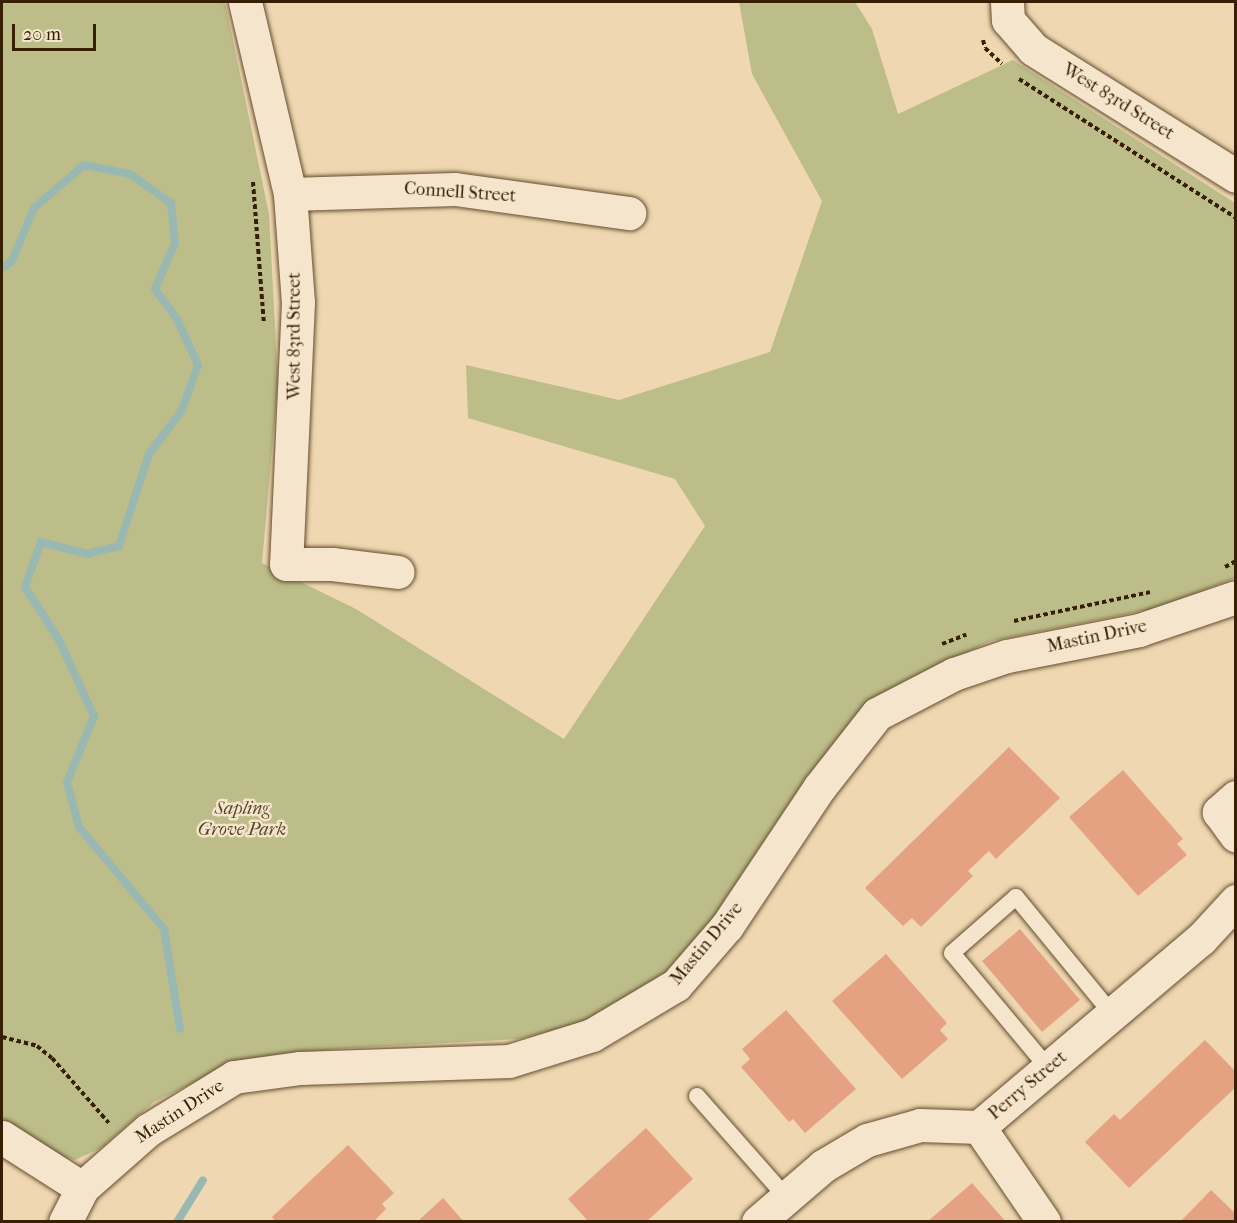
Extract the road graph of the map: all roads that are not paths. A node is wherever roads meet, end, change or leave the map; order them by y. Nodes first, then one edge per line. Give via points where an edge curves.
1 (245, 2) edge
2 (1008, 11) edge
3 (1236, 176) edge
4 (290, 194) junction
5 (628, 213) dead end
6 (398, 572) dead end
7 (1236, 597) edge
8 (1236, 797) edge
9 (1236, 835) edge
10 (1236, 902) edge
11 (1112, 1014) junction
12 (1050, 1069) junction
13 (697, 1096) dead end
14 (979, 1127) junction
15 (2, 1137) edge
16 (82, 1188) junction
17 (787, 1198) junction
18 (66, 1221) edge
19 (758, 1221) edge
20 (1044, 1221) edge

1 - 4 street, West 83rd Street
2 - 3 street, West 83rd Street via 1033,49
4 - 5 street, Connell Street via 455,189
4 - 6 street, West 83rd Street via 298,302 286,564
7 - 16 street, Mastin Drive via 1139,630 1007,656 954,674 877,714 819,788 727,926 676,985 592,1035 509,1061 300,1068 234,1077 148,1130
8 - 9 street via 1219,812
10 - 11 street, Perry Street via 1201,939
11 - 12 street, Perry Street
11 - 12 lane via 1016,897 952,953
12 - 14 street, Perry Street
13 - 17 lane
14 - 17 street, Perry Street via 920,1125 867,1140 823,1167
14 - 20 street
15 - 16 street
16 - 18 street, Mastin Drive
17 - 19 street, Perry Street

